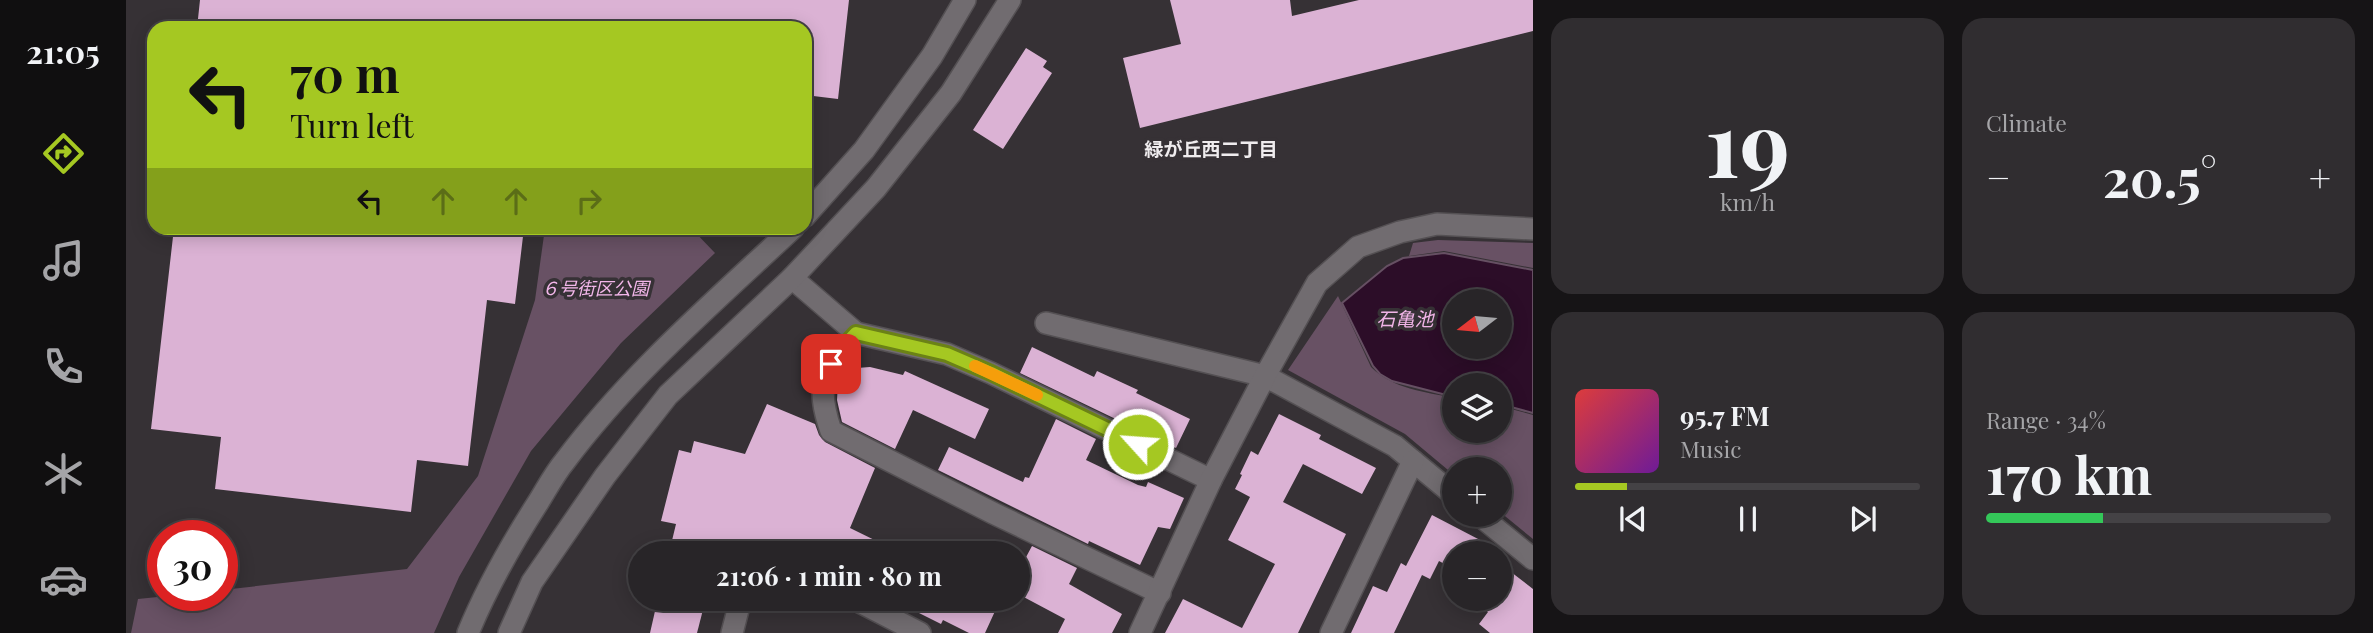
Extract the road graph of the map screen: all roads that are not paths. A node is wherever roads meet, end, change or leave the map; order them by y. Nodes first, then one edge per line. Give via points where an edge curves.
1 (965, 0) edge
2 (1010, 0) edge
3 (812, 208) edge
4 (1533, 229) edge
5 (786, 235) edge
6 (792, 278) junction
7 (1046, 323) dead end
8 (856, 333) junction
9 (1265, 376) junction
10 (1413, 461) junction
11 (1211, 480) junction
12 (1442, 485) edge
13 (1494, 527) edge
14 (1533, 559) edge
15 (1160, 593) junction
16 (738, 611) edge
17 (877, 611) edge
18 (468, 633) edge
19 (509, 633) edge
20 (732, 633) edge
21 (920, 633) edge
22 (1140, 633) edge
23 (1331, 633) edge

1 - 3 street via 932,56 864,150
2 - 6 street via 951,93 885,178
4 - 9 street via 1437,225 1357,247 1317,283
5 - 18 street via 664,349 564,461 515,539
6 - 8 street
6 - 19 street via 668,395 532,582
7 - 9 street
8 - 11 street via 947,354
8 - 15 street via 824,377 823,407 831,432
9 - 10 street via 1395,446
9 - 11 street
10 - 12 street
10 - 23 street
11 - 15 street
13 - 14 street
15 - 22 street
16 - 20 street
17 - 21 street

